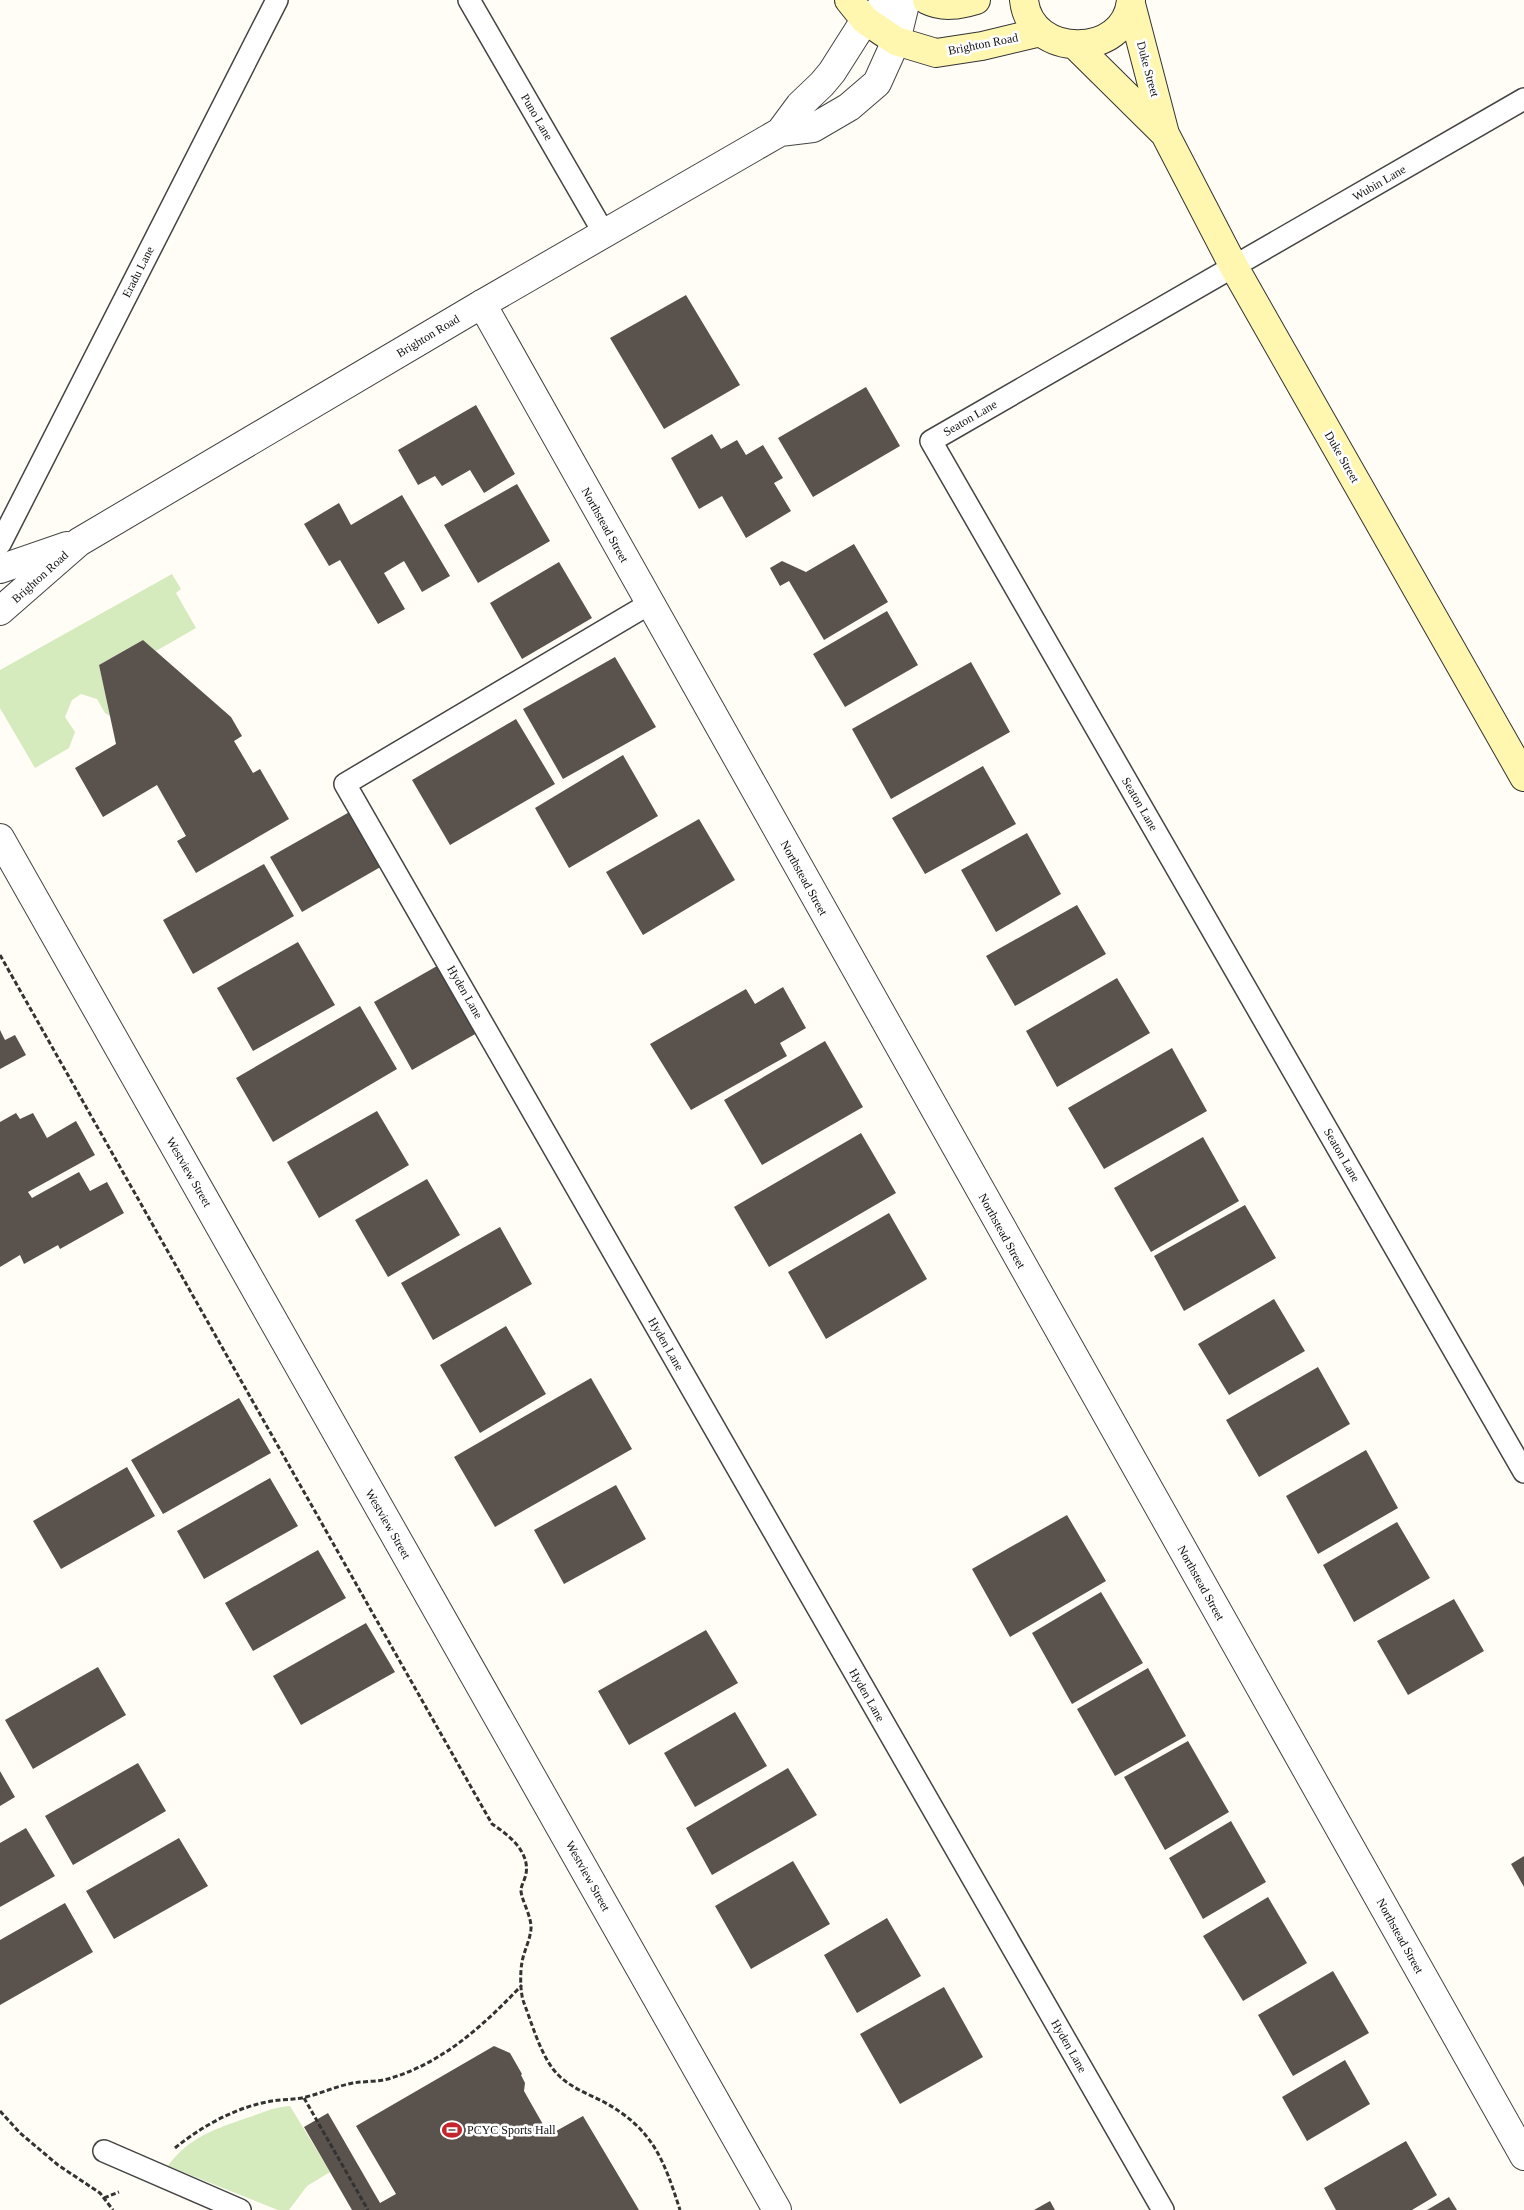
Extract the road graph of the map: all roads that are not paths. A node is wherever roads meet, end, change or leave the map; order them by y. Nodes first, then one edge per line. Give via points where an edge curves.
1 (277, 0) edge
2 (469, 0) edge
3 (894, 0) edge
4 (906, 0) edge
5 (927, 0) edge
6 (976, 0) edge
7 (1024, 0) edge
8 (1131, 2) edge
9 (857, 10) edge
10 (1041, 32) junction
11 (896, 41) junction
12 (1076, 46) junction
13 (1524, 100) edge
14 (780, 132) junction
15 (1165, 134) junction
16 (605, 235) junction
17 (1234, 267) junction
18 (482, 304) junction
19 (78, 542) junction
20 (0, 544) edge
21 (0, 569) edge
22 (649, 604) junction
23 (0, 611) edge
24 (1524, 777) edge
25 (0, 838) edge
26 (1524, 1472) edge
27 (104, 2151) dead end
28 (1524, 2156) edge
29 (240, 2210) edge
30 (777, 2210) edge
31 (1163, 2210) edge

1 - 20 lane, Eradu Lane
2 - 16 lane, Puno Lane
3 - 9 street, Brighton Road
4 - 11 street, Brighton Road
5 - 6 main road via 937,5 961,5
7 - 10 main road via 1031,19
8 - 12 main road via 1123,22 1112,33 1095,42
8 - 15 main road, Duke Street
9 - 11 main road, Brighton Road
9 - 14 street, Brighton Road via 832,72 800,104
10 - 11 main road, Brighton Road via 982,46 936,52
10 - 12 main road via 1057,42
11 - 14 street, Brighton Road via 877,83 849,107 813,128
12 - 15 main road, Duke Street
13 - 17 lane, Wubin Lane
14 - 16 street, Brighton Road
15 - 17 main road, Duke Street
16 - 18 street, Brighton Road
17 - 24 main road, Duke Street
17 - 26 lane, Seaton Lane via 931,440
18 - 19 street, Brighton Road
18 - 22 street, Northstead Street
19 - 21 street, Brighton Road
19 - 23 street, Brighton Road
22 - 28 street, Northstead Street
22 - 31 lane, Hyden Lane via 345,784
25 - 30 street, Westview Street
27 - 29 lane

